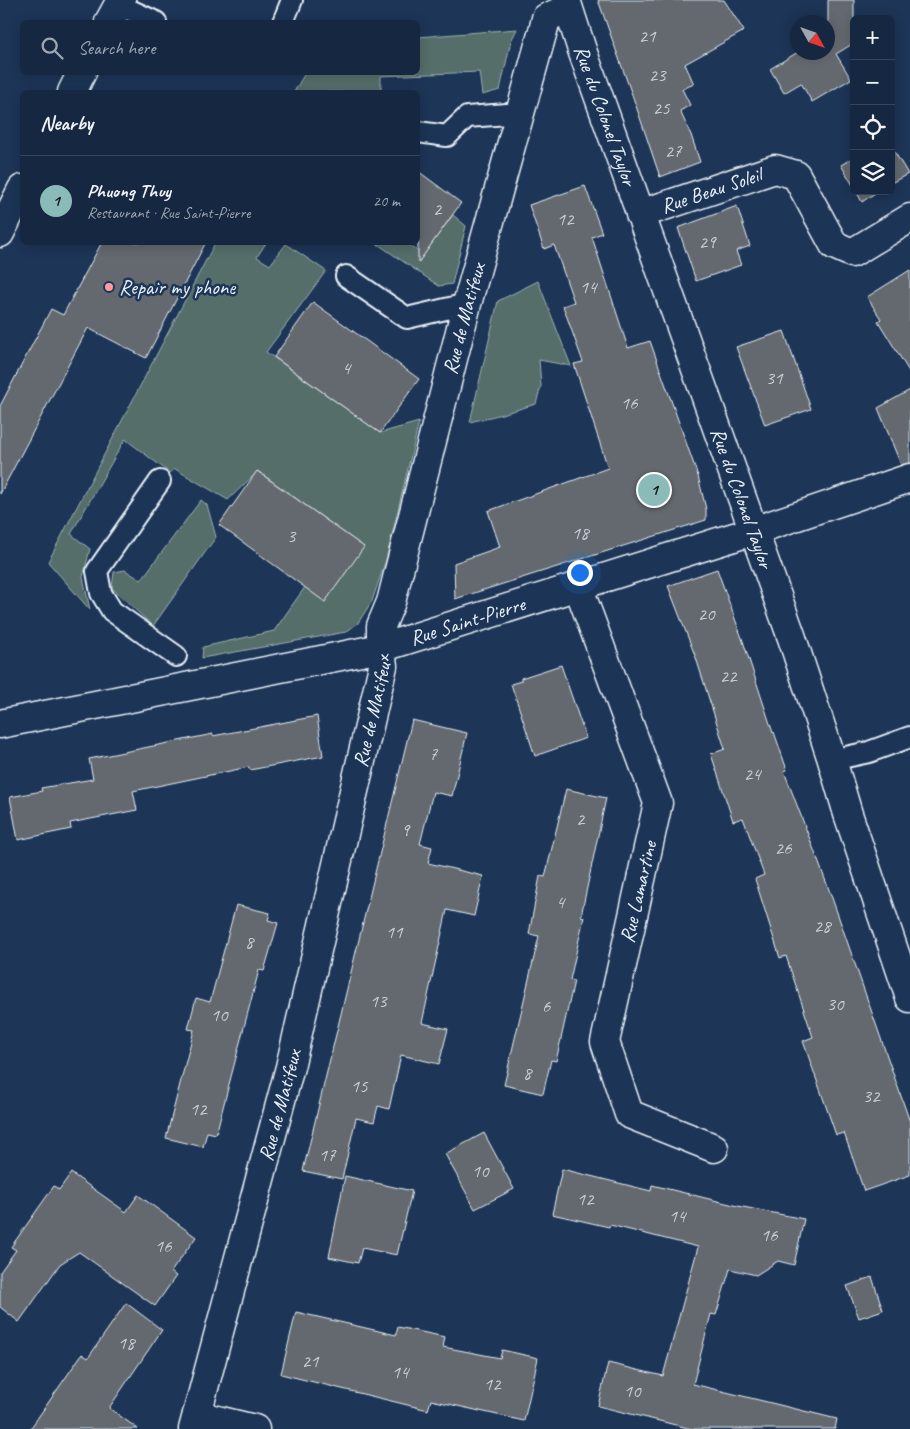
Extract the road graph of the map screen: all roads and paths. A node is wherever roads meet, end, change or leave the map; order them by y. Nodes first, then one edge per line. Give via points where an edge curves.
1 (292, 0) edge
2 (567, 4) edge
3 (117, 9) edge
4 (150, 20) edge
5 (284, 20) edge
6 (80, 75) edge
7 (73, 90) edge
8 (521, 113) junction
9 (420, 132) edge
10 (20, 193) edge
11 (640, 214) junction
12 (910, 218) edge
13 (0, 233) edge
14 (346, 276) dead end
15 (467, 304) junction
16 (910, 478) edge
17 (160, 480) dead end
18 (752, 531) junction
19 (578, 586) junction
20 (381, 648) junction
21 (176, 656) dead end
22 (0, 724) edge
23 (910, 737) edge
24 (832, 760) junction
25 (910, 998) edge
26 (714, 1148) dead end
27 (195, 1422) edge
28 (255, 1429) edge

1 - 5 lane
2 - 8 street, Rue de Matifeux via 546,18
2 - 11 street, Rue du Colonel Taylor
3 - 4 lane
6 - 7 street
8 - 9 lane via 467,117 447,136
8 - 15 street, Rue de Matifeux
10 - 13 street
11 - 12 street, Rue Beau Soleil via 775,169 796,175 834,245 852,253
11 - 18 street, Rue du Colonel Taylor
14 - 15 lane via 407,318
15 - 20 street, Rue de Matifeux via 391,602 381,626
16 - 18 street, Rue Saint-Pierre
17 - 21 lane via 97,571 100,592 112,610
18 - 19 street, Rue Saint-Pierre
18 - 24 street, Rue du Colonel Taylor
19 - 20 street, Rue Saint-Pierre
19 - 26 street, Rue Lamartine via 658,803 605,1042 629,1114
20 - 22 street, Rue Saint-Pierre
20 - 27 street, Rue de Matifeux via 383,666 290,1067
23 - 24 lane via 869,752
24 - 25 street, Rue du Colonel Taylor
27 - 28 street

